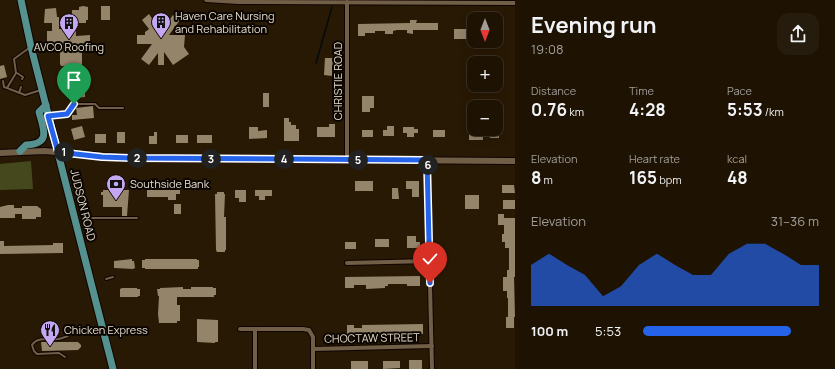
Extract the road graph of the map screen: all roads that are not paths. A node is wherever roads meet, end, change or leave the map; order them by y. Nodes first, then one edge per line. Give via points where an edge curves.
1 (22, 0) edge
2 (206, 0) edge
3 (238, 1) edge
4 (303, 1) edge
5 (347, 2) junction
6 (515, 3) edge
7 (31, 47) junction
8 (16, 73) junction
9 (22, 79) dead end
10 (3, 81) dead end
11 (21, 87) dead end
12 (7, 88) junction
13 (42, 90) junction
14 (19, 93) junction
15 (46, 105) junction
16 (123, 108) dead end
17 (48, 116) junction
18 (20, 151) junction
19 (0, 152) edge
20 (58, 152) junction
21 (347, 160) junction
22 (427, 160) junction
23 (515, 161) edge
24 (92, 218) dead end
25 (137, 218) dead end
26 (430, 261) junction
27 (347, 263) dead end
28 (113, 277) dead end
29 (106, 279) dead end
30 (240, 329) dead end
31 (255, 329) junction
32 (68, 336) dead end
33 (432, 346) junction
34 (313, 349) junction
35 (65, 357) dead end
36 (113, 369) edge
37 (255, 369) edge
38 (313, 369) edge
39 (432, 369) edge

1 - 7 main road, JUDSON ROAD
2 - 3 street
3 - 4 street
4 - 5 street
5 - 6 street
5 - 21 street, CHRISTIE ROAD
7 - 8 lane via 14,59
7 - 13 main road, JUDSON ROAD
8 - 9 lane via 23,77
8 - 12 lane
10 - 12 lane via 4,87
11 - 14 lane
12 - 14 lane
13 - 14 lane via 25,95
13 - 15 main road, JUDSON ROAD
15 - 17 main road, JUDSON ROAD
15 - 18 main road via 39,112 44,131 42,140 34,145 26,145
16 - 17 lane via 74,104 67,114
17 - 20 main road, JUDSON ROAD
18 - 19 main road
18 - 20 main road
20 - 21 main road via 131,158
20 - 36 main road, JUDSON ROAD
21 - 22 main road
22 - 23 main road
22 - 26 street
24 - 25 lane
26 - 27 street
26 - 33 street
28 - 29 lane
30 - 31 street
31 - 34 street via 309,330 312,334
31 - 37 street
32 - 35 lane via 61,339 37,340 32,345 36,353 59,353
33 - 34 street, CHOCTAW STREET
33 - 39 street
34 - 38 street

